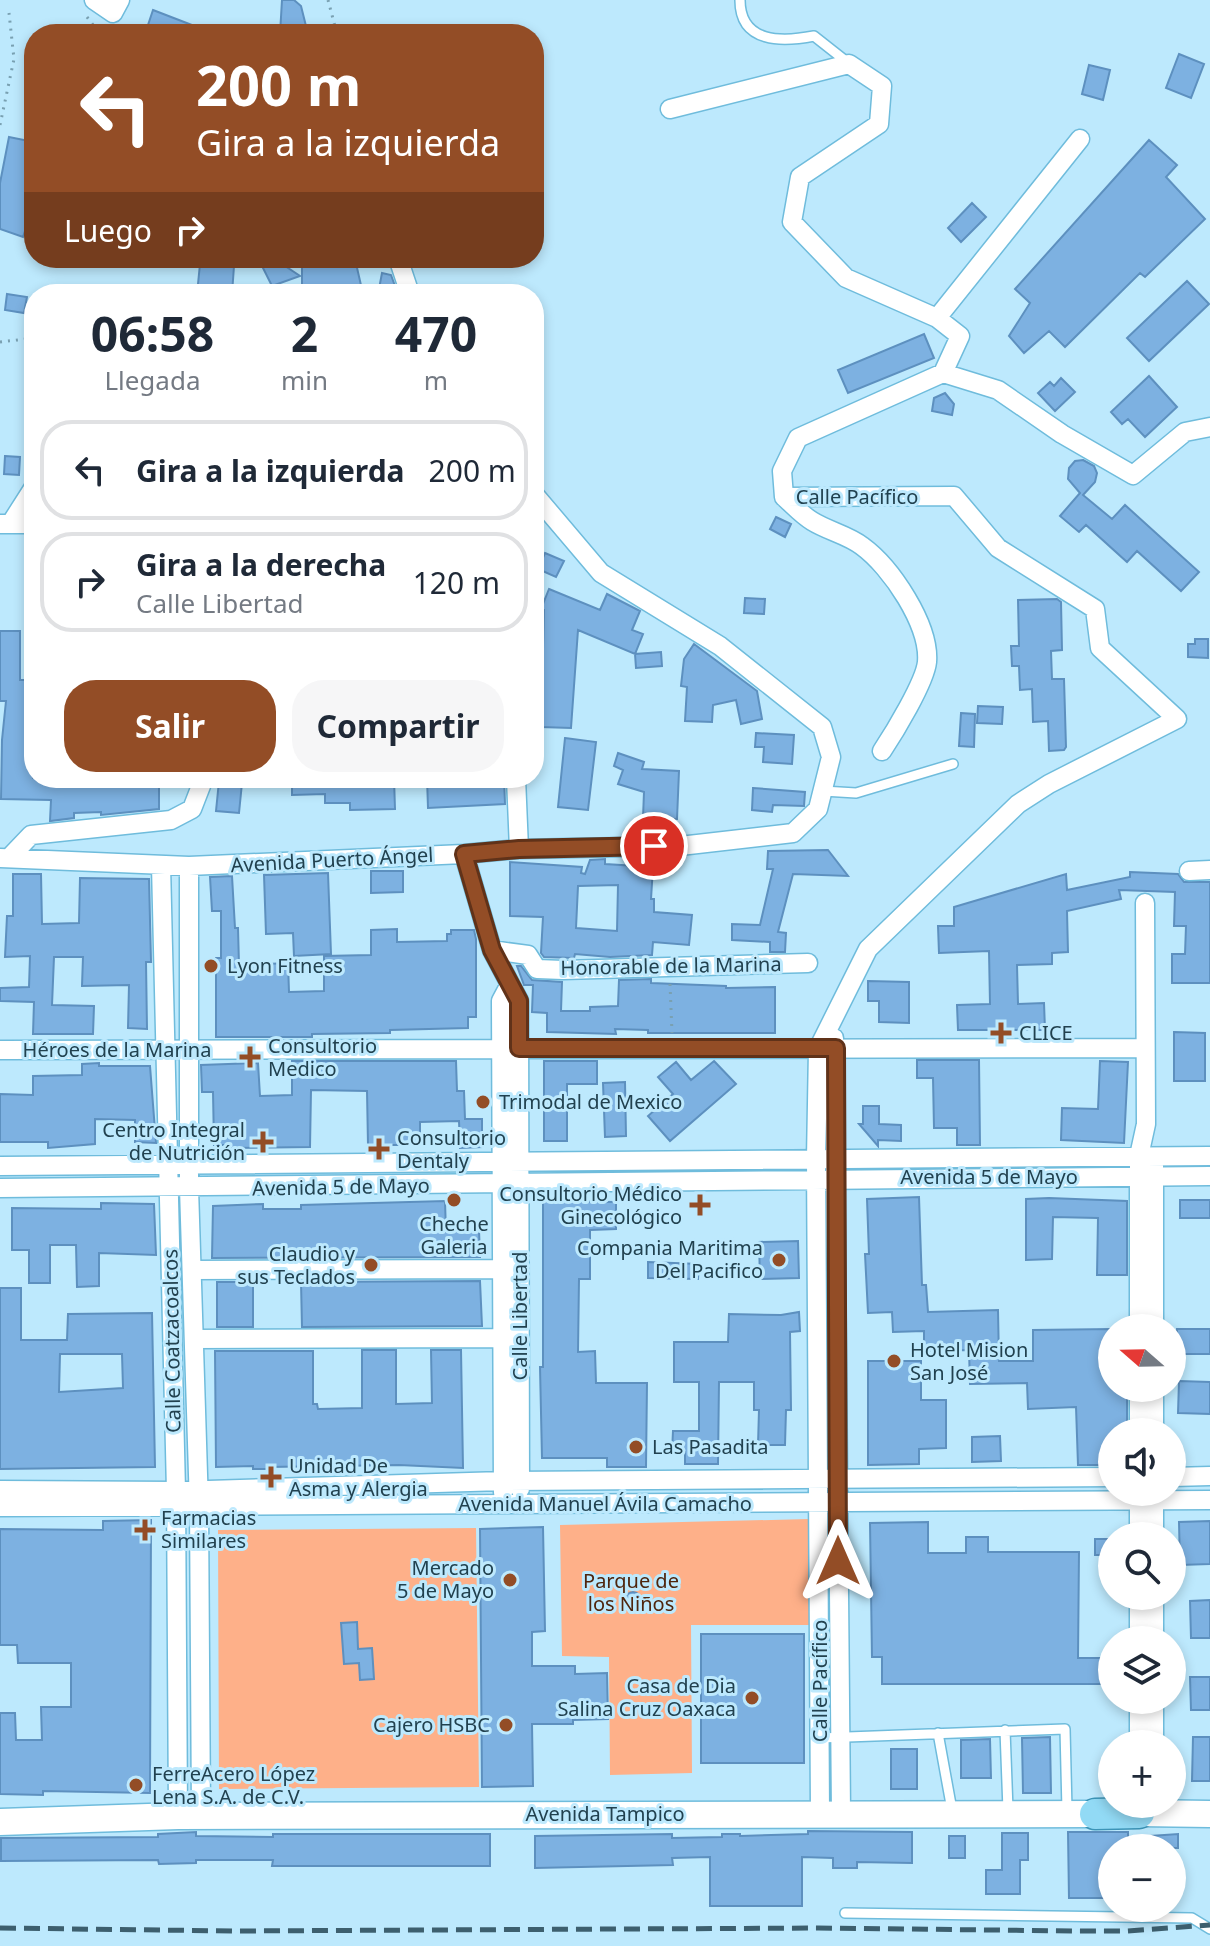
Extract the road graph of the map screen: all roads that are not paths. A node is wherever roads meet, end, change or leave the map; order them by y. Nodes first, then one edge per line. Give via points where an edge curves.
1 (94, 0) edge
2 (120, 0) edge
3 (740, 0) edge
4 (849, 64) junction
5 (670, 109) dead end
6 (1080, 139) dead end
7 (937, 318) junction
8 (943, 373) junction
9 (1210, 427) edge
10 (784, 497) junction
11 (24, 500) edge
12 (544, 506) edge
13 (6, 524) edge
14 (882, 751) dead end
15 (953, 764) dead end
16 (200, 788) edge
17 (516, 788) edge
18 (823, 791) junction
19 (519, 849) junction
20 (464, 854) junction
21 (5, 858) edge
22 (161, 865) junction
23 (189, 866) junction
24 (1210, 870) edge
25 (1189, 871) dead end
26 (1145, 903) dead end
27 (492, 950) junction
28 (808, 963) dead end
29 (510, 1048) junction
30 (827, 1048) junction
31 (1145, 1048) junction
32 (0, 1050) edge
33 (167, 1051) junction
34 (189, 1051) junction
35 (1147, 1156) junction
36 (1210, 1156) edge
37 (816, 1158) junction
38 (836, 1158) junction
39 (511, 1162) junction
40 (167, 1164) junction
41 (189, 1164) junction
42 (0, 1166) edge
43 (41, 1167) junction
44 (1146, 1176) junction
45 (1210, 1176) edge
46 (816, 1178) junction
47 (836, 1178) junction
48 (510, 1185) junction
49 (0, 1188) edge
50 (168, 1188) junction
51 (189, 1188) junction
52 (41, 1190) junction
53 (502, 1269) junction
54 (192, 1270) junction
55 (1140, 1314) edge
56 (1153, 1314) edge
57 (502, 1338) junction
58 (194, 1339) junction
59 (1210, 1476) edge
60 (1098, 1477) edge
61 (1186, 1477) edge
62 (818, 1479) junction
63 (837, 1479) junction
64 (512, 1481) junction
65 (0, 1490) edge
66 (1098, 1497) edge
67 (199, 1498) junction
68 (1186, 1498) edge
69 (176, 1499) junction
70 (1210, 1500) edge
71 (828, 1502) junction
72 (512, 1504) junction
73 (0, 1507) edge
74 (1005, 1730) junction
75 (938, 1733) junction
76 (820, 1738) junction
77 (840, 1738) junction
78 (1186, 1812) edge
79 (831, 1813) junction
80 (1098, 1813) edge
81 (952, 1814) junction
82 (1008, 1814) junction
83 (1081, 1814) junction
84 (1210, 1814) edge
85 (190, 1816) junction
86 (0, 1822) edge
87 (845, 1913) dead end
88 (1210, 1929) edge

1 - 2 street via 113,13
3 - 4 lane via 750,28 766,39 814,36
4 - 5 street
4 - 7 street via 882,86 879,124 800,177 792,222 846,278
6 - 7 street
7 - 8 street via 960,336
8 - 9 street via 998,390 1133,475 1185,432
8 - 10 street, Calle Pacífico via 798,438 782,471
10 - 14 street via 811,520 862,546 904,593 916,616 927,664
10 - 30 street, Calle Pacífico via 954,496 998,548 1095,609 1100,648 1177,719 1018,804 868,949 832,1024
11 - 13 street
12 - 18 street, Avenida Puerto Ángel via 601,573 720,646 822,727 831,757
15 - 18 lane via 856,793
16 - 21 street via 192,809 171,820 31,835
17 - 19 street
18 - 19 street, Avenida Puerto Ángel via 818,809 793,833 680,846
19 - 20 street, Avenida Puerto Ángel
20 - 23 street, Avenida Puerto Ángel
20 - 27 street, Calle Libertad
21 - 22 street, Avenida Puerto Ángel
22 - 23 street, Avenida Puerto Ángel
22 - 33 street, Calle Coatzacoalcos
23 - 34 street, Calle Coatzacoalcos
24 - 25 street
26 - 31 street
27 - 28 street, Honorable de la Marina via 528,955 537,969
27 - 29 street, Calle Libertad via 519,1001
29 - 30 street, Héroes de la Marina
29 - 34 street, Héroes de la Marina
29 - 39 street, Calle Libertad
30 - 31 street, Héroes de la Marina
30 - 37 street, Calle Pacífico
30 - 38 street, Calle Pacífico
31 - 35 street
32 - 33 street, Héroes de la Marina
33 - 34 street, Héroes de la Marina
33 - 40 street, Calle Coatzacoalcos
34 - 41 street, Calle Coatzacoalcos
35 - 36 street, Avenida 5 de Mayo
35 - 38 street, Avenida 5 de Mayo
35 - 44 street
37 - 38 street, Avenida 5 de Mayo
37 - 39 street, Avenida 5 de Mayo
37 - 46 street, Calle Pacífico
38 - 47 street, Calle Pacífico
39 - 41 street, Avenida 5 de Mayo
39 - 48 street, Calle Libertad
40 - 41 street, Avenida 5 de Mayo
40 - 43 street, Avenida 5 de Mayo
40 - 50 street, Calle Coatzacoalcos
41 - 51 street, Calle Coatzacoalcos
42 - 43 street, Avenida 5 de Mayo
43 - 52 street
44 - 45 street, Avenida 5 de Mayo
44 - 47 street, Avenida 5 de Mayo
44 - 55 street
44 - 56 street
46 - 47 street, Avenida 5 de Mayo
46 - 48 street, Avenida 5 de Mayo
46 - 62 street, Calle Pacífico
47 - 63 street, Calle Pacífico
48 - 51 street, Avenida 5 de Mayo
48 - 53 street, Calle Libertad
48 - 64 street, Calle Libertad
49 - 52 street, Avenida 5 de Mayo
50 - 51 street, Avenida 5 de Mayo
50 - 52 street, Avenida 5 de Mayo
50 - 69 street, Calle Coatzacoalcos
51 - 54 street, Calle Coatzacoalcos
53 - 54 street
53 - 57 street, Calle Libertad
54 - 58 street, Calle Coatzacoalcos
57 - 58 street
57 - 64 street, Calle Libertad
58 - 67 street, Calle Coatzacoalcos
59 - 61 street
60 - 63 street, Avenida Manuel Ávila Camacho
62 - 63 street, Avenida Manuel Ávila Camacho
62 - 64 street, Avenida Manuel Ávila Camacho
62 - 71 street, Calle Pacífico
63 - 71 street, Calle Pacífico
64 - 67 street, Avenida Manuel Ávila Camacho
64 - 72 street, Calle Libertad
65 - 69 street, Avenida Manuel Ávila Camacho
66 - 71 street, Avenida Manuel Ávila Camacho
67 - 69 street, Avenida Manuel Ávila Camacho
67 - 72 street, Avenida Manuel Ávila Camacho
67 - 85 street, Calle Coatzacoalcos
68 - 70 street, Avenida Manuel Ávila Camacho
69 - 73 street, Avenida Manuel Ávila Camacho
69 - 85 street, Calle Coatzacoalcos
71 - 72 street, Avenida Manuel Ávila Camacho
71 - 76 street, Calle Pacífico
71 - 77 street, Calle Pacífico
74 - 75 lane
74 - 82 lane
74 - 83 lane via 1065,1729
75 - 77 lane
75 - 81 lane
76 - 77 lane
76 - 79 street, Calle Pacífico
77 - 79 street, Calle Pacífico
78 - 84 main road, Avenida Tampico
79 - 81 main road, Avenida Tampico
79 - 85 main road, Avenida Tampico
80 - 83 main road, Avenida Tampico
81 - 82 main road, Avenida Tampico
82 - 83 main road, Avenida Tampico
85 - 86 main road, Avenida Tampico
87 - 88 lane via 1192,1918

